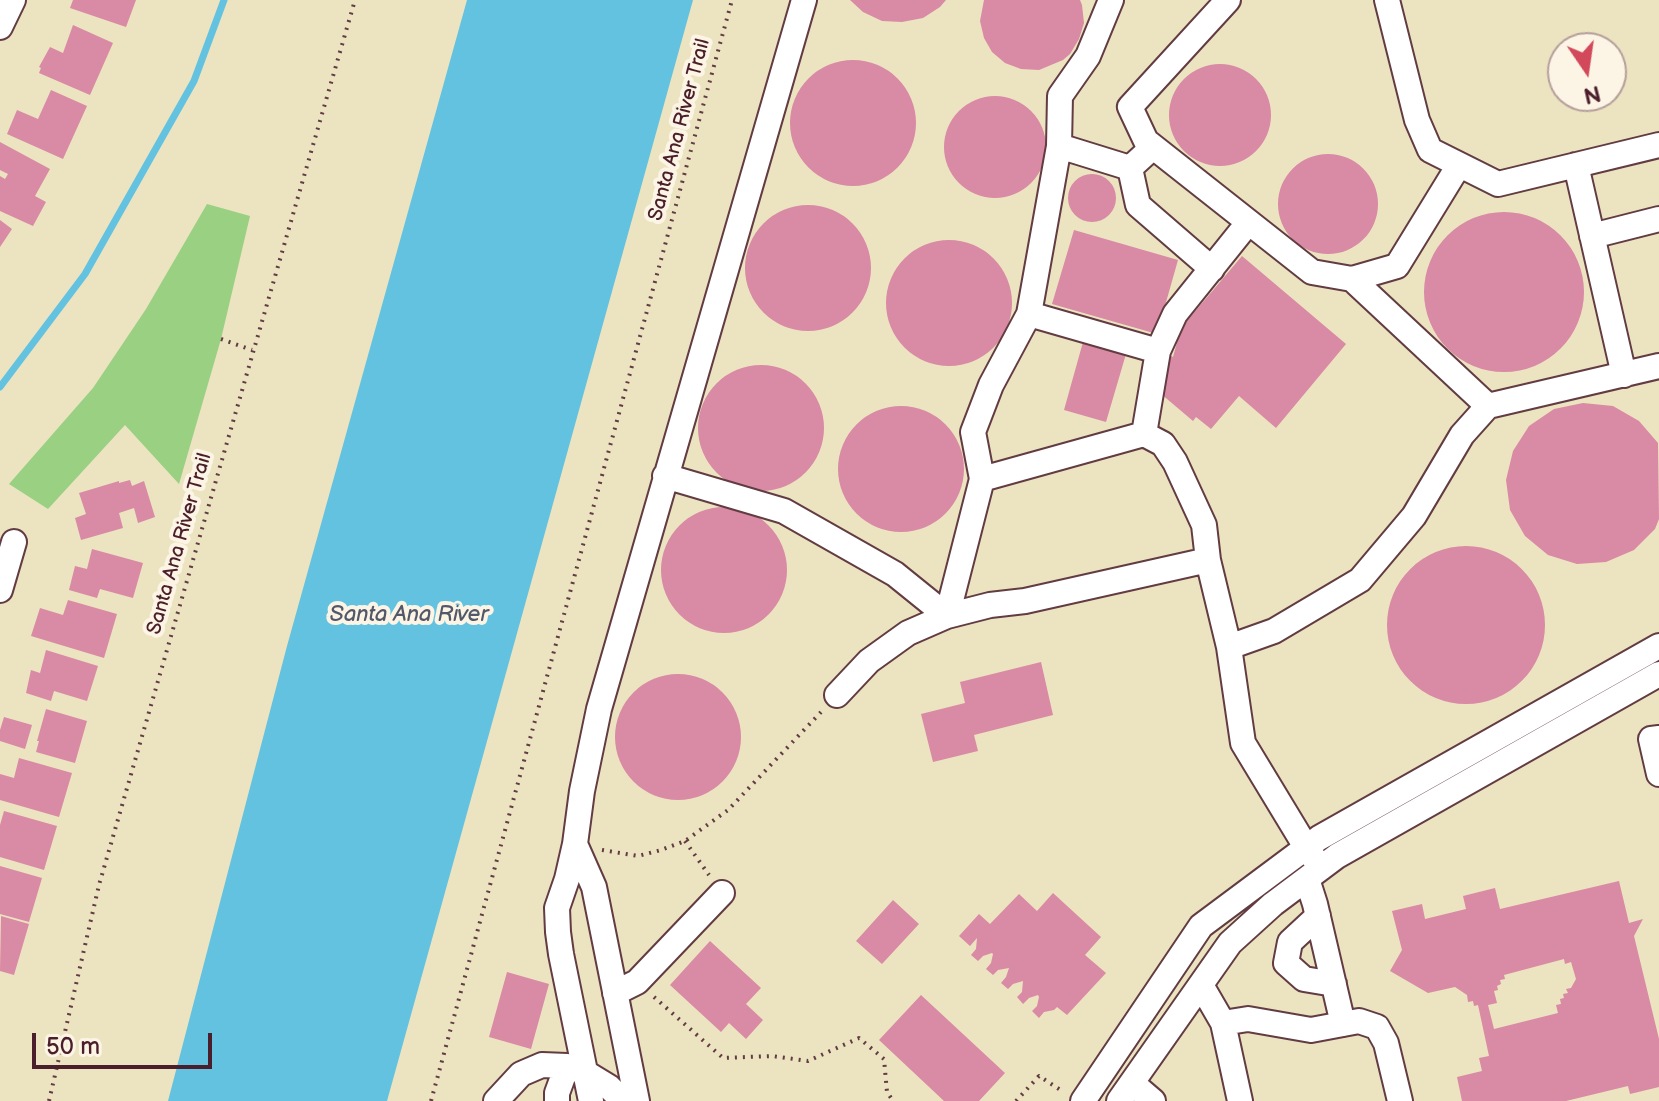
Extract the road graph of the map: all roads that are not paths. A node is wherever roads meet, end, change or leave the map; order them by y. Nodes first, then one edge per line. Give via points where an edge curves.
1 (13, 0) edge
2 (804, 0) edge
3 (1111, 0) edge
4 (1228, 0) edge
5 (1387, 0) edge
6 (0, 27) edge
7 (1659, 145) edge
8 (1059, 146) junction
9 (1153, 147) junction
10 (1459, 165) junction
11 (1576, 165) junction
12 (1130, 168) junction
13 (1659, 219) edge
14 (1248, 223) junction
15 (1592, 236) junction
16 (1212, 269) junction
17 (1352, 279) junction
18 (1029, 314) junction
19 (1158, 351) junction
20 (1659, 366) edge
21 (1624, 375) junction
22 (1488, 406) junction
23 (1144, 434) junction
24 (665, 476) junction
25 (982, 479) junction
26 (14, 542) dead end
27 (1208, 560) junction
28 (0, 590) edge
29 (947, 616) junction
30 (1659, 646) edge
31 (1229, 647) junction
32 (1659, 674) edge
33 (837, 695) road end
34 (1659, 738) edge
35 (1659, 774) edge
36 (575, 844) junction
37 (1306, 847) junction
38 (1314, 873) junction
39 (722, 893) road end
40 (1318, 916) junction
41 (1334, 984) junction
42 (1201, 985) junction
43 (615, 993) junction
44 (1223, 1023) junction
45 (1343, 1024) junction
46 (576, 1070) junction
47 (1126, 1092) edge
48 (1074, 1097) edge
49 (496, 1101) edge
50 (557, 1101) edge
51 (591, 1101) edge
52 (623, 1101) edge
53 (637, 1101) edge
54 (1153, 1101) edge
55 (1240, 1101) edge
56 (1400, 1101) edge

1 - 6 street
2 - 24 street
3 - 8 street via 1088,56 1060,96
4 - 9 street via 1130,107
5 - 10 street via 1421,130 1430,150
7 - 11 street
8 - 12 street
8 - 18 street
9 - 12 street
9 - 14 street
10 - 11 street via 1498,184
10 - 17 street via 1397,266
11 - 15 street
12 - 16 street via 1138,205
13 - 15 street
14 - 16 street
14 - 17 street via 1312,272
15 - 21 street
16 - 19 street via 1175,314
17 - 22 street
18 - 19 street
18 - 25 street via 973,432
19 - 23 street
20 - 21 street
21 - 22 street
22 - 31 street via 1462,435 1414,516 1360,580 1274,631
23 - 25 street
23 - 27 street via 1163,444 1175,462 1204,525
24 - 29 street via 784,511 895,574
24 - 36 street via 599,709
25 - 29 street
26 - 28 street
27 - 29 street
27 - 31 street
29 - 33 street via 908,633 869,661
30 - 37 street
31 - 37 street via 1243,743
32 - 38 street
34 - 35 street via 1651,739
36 - 43 street via 594,887
36 - 46 street via 557,908
37 - 38 street
37 - 48 street via 1201,926
38 - 40 street
38 - 42 street via 1230,943
39 - 43 street via 637,982
40 - 41 street
40 - 41 street via 1290,942 1286,963 1304,979
41 - 45 street
42 - 44 street
42 - 47 street
43 - 53 street
44 - 45 street via 1248,1019 1311,1030
44 - 55 street
45 - 56 street via 1359,1021 1377,1027
46 - 49 street via 542,1065 521,1074
46 - 50 street via 557,1093
46 - 51 street
46 - 52 street
47 - 54 street

